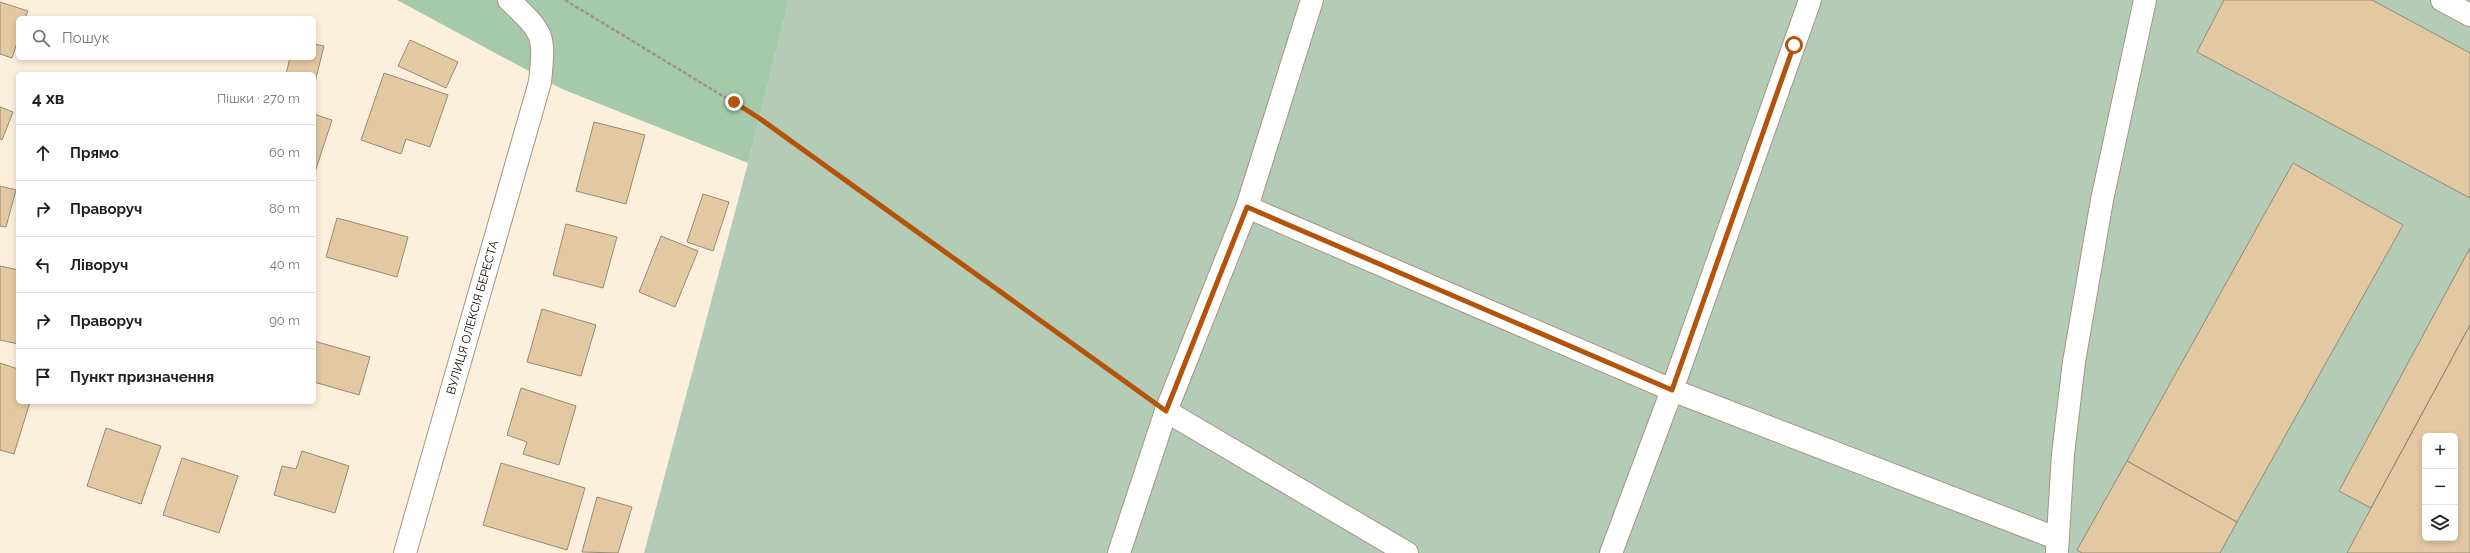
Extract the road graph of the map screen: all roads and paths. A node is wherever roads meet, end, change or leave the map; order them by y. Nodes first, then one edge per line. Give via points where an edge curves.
1 (509, 0) edge
2 (565, 0) edge
3 (1312, 0) edge
4 (1810, 0) edge
5 (2145, 0) edge
6 (2442, 0) edge
7 (2470, 15) edge
8 (1247, 207) junction
9 (1672, 390) junction
10 (1166, 411) junction
11 (2057, 546) edge
12 (405, 553) edge
13 (1119, 553) edge
14 (1407, 553) edge
15 (1610, 553) edge

1 - 12 street, ВУЛИЦЯ ОЛЕКСІЯ БЕРЕСТА via 536,26 544,46 540,82
2 - 10 path via 759,118
3 - 8 street
4 - 9 street
5 - 11 street via 2102,200 2087,287 2068,407
6 - 7 street
8 - 9 street
8 - 10 street
9 - 11 street
9 - 15 street
10 - 13 street
10 - 14 street

